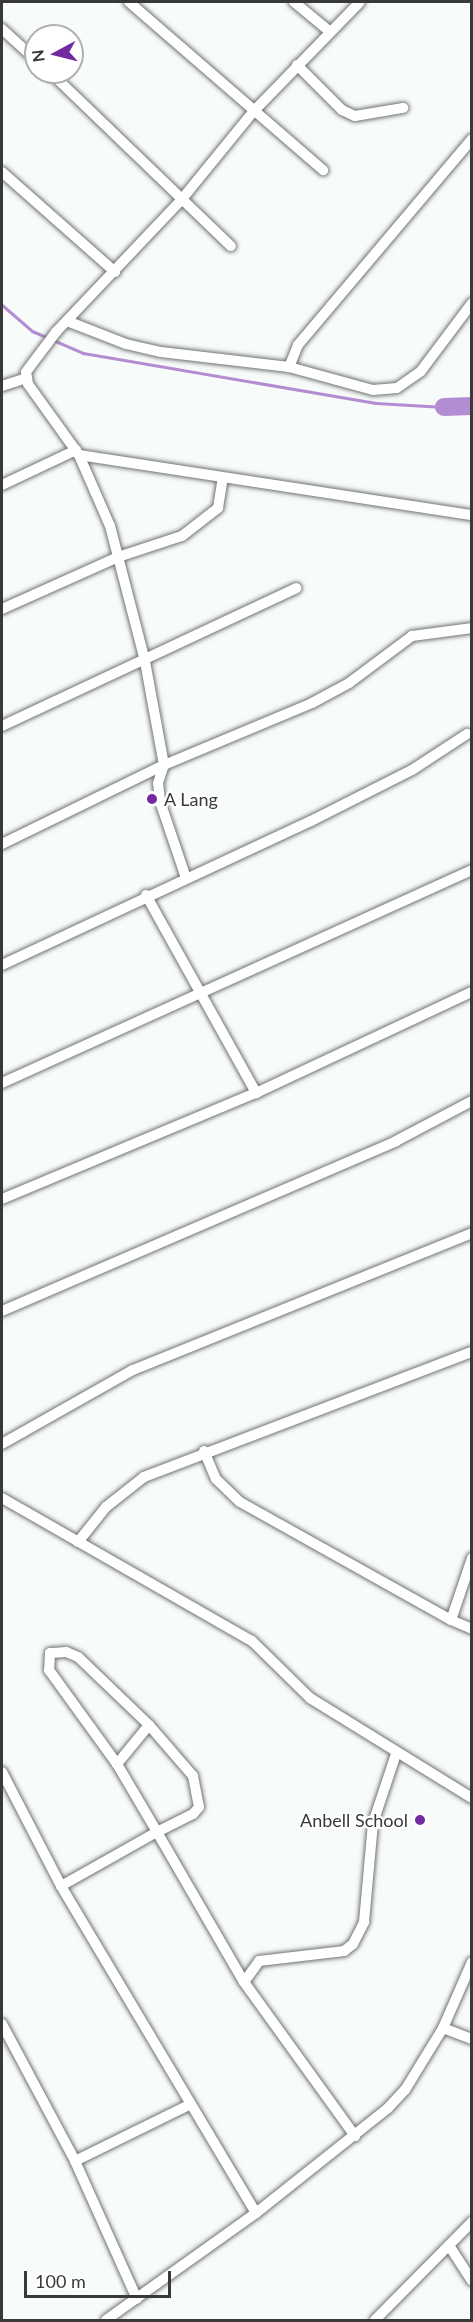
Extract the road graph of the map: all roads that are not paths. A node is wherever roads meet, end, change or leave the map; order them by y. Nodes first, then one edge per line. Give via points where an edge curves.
1 (129, 2) edge
2 (294, 2) edge
3 (360, 2) edge
4 (2, 29) edge
5 (329, 31) junction
6 (24, 49) edge
7 (297, 65) junction
8 (62, 84) edge
9 (403, 108) dead end
10 (253, 112) junction
11 (471, 140) edge
12 (323, 171) dead end
13 (2, 172) edge
14 (182, 199) junction
15 (231, 246) dead end
16 (114, 272) junction
17 (471, 303) edge
18 (68, 321) junction
19 (289, 367) junction
20 (26, 378) junction
21 (2, 386) edge
22 (77, 452) junction
23 (223, 478) junction
24 (2, 485) edge
25 (471, 515) edge
26 (118, 557) junction
27 (296, 588) dead end
28 (2, 609) edge
29 (471, 628) edge
30 (145, 661) junction
31 (2, 726) edge
32 (467, 734) dead end
33 (164, 765) junction
34 (2, 844) edge
35 (471, 870) edge
36 (186, 878) junction
37 (146, 894) junction
38 (2, 965) edge
39 (471, 992) edge
40 (202, 996) junction
41 (2, 1083) edge
42 (256, 1093) junction
43 (471, 1101) edge
44 (2, 1199) edge
45 (471, 1233) edge
46 (2, 1311) edge
47 (471, 1352) edge
48 (2, 1444) edge
49 (204, 1451) junction
50 (2, 1498) edge
51 (78, 1542) junction
52 (471, 1557) edge
53 (451, 1620) junction
54 (471, 1629) edge
55 (149, 1725) junction
56 (396, 1754) junction
57 (117, 1764) junction
58 (2, 1772) edge
59 (471, 1798) edge
60 (157, 1832) junction
61 (61, 1886) junction
62 (471, 1962) edge
63 (244, 1982) junction
64 (2, 2024) edge
65 (443, 2028) junction
66 (471, 2039) edge
67 (189, 2105) junction
68 (355, 2136) junction
69 (75, 2161) junction
70 (256, 2213) junction
71 (471, 2222) edge
72 (450, 2247) junction
73 (471, 2281) edge
74 (137, 2299) junction
75 (106, 2320) edge
76 (375, 2320) edge

1 - 10 street
2 - 5 street
3 - 5 street
4 - 6 street
5 - 7 street
7 - 9 street via 342,110 355,116
7 - 10 street
8 - 14 street
10 - 12 street
10 - 14 street
11 - 19 street via 298,345
13 - 16 street
14 - 15 street
14 - 16 street
16 - 18 street
17 - 19 street via 421,371 397,388 373,390
18 - 19 street via 126,344 161,352
18 - 20 street via 44,348
20 - 21 street
20 - 22 street
22 - 23 street
22 - 24 street
22 - 26 street via 100,496
23 - 25 street
23 - 26 street via 223,497 206,521 182,536
26 - 28 street
26 - 30 street
27 - 30 street
29 - 33 street via 412,636 349,682 312,703
30 - 31 street
30 - 33 street
32 - 36 street via 412,770
33 - 34 street
33 - 36 street via 158,783 160,801
35 - 40 street
36 - 37 street
37 - 38 street
37 - 40 street
39 - 42 street
40 - 41 street
40 - 42 street
42 - 44 street
43 - 46 street via 396,1141
45 - 48 street via 133,1370
47 - 49 street via 337,1405
49 - 51 street via 144,1477 106,1507
49 - 53 street via 216,1479 240,1502
50 - 51 street
51 - 56 street via 252,1641 310,1698
52 - 53 street
53 - 54 street
55 - 57 street
55 - 57 street via 78,1657 66,1652 50,1653 49,1670
55 - 60 street via 193,1776 199,1795 199,1807 193,1814
56 - 59 street
56 - 63 street via 373,1823 364,1922 353,1944 344,1950 259,1961
57 - 60 street
58 - 61 street
60 - 61 street
60 - 63 street
61 - 67 street
62 - 65 street
63 - 68 street
64 - 69 street
65 - 66 street
65 - 68 street via 405,2090
67 - 69 street
67 - 70 street
68 - 70 street
69 - 74 street
70 - 74 street
71 - 72 street
72 - 73 street
72 - 76 street
74 - 75 street

